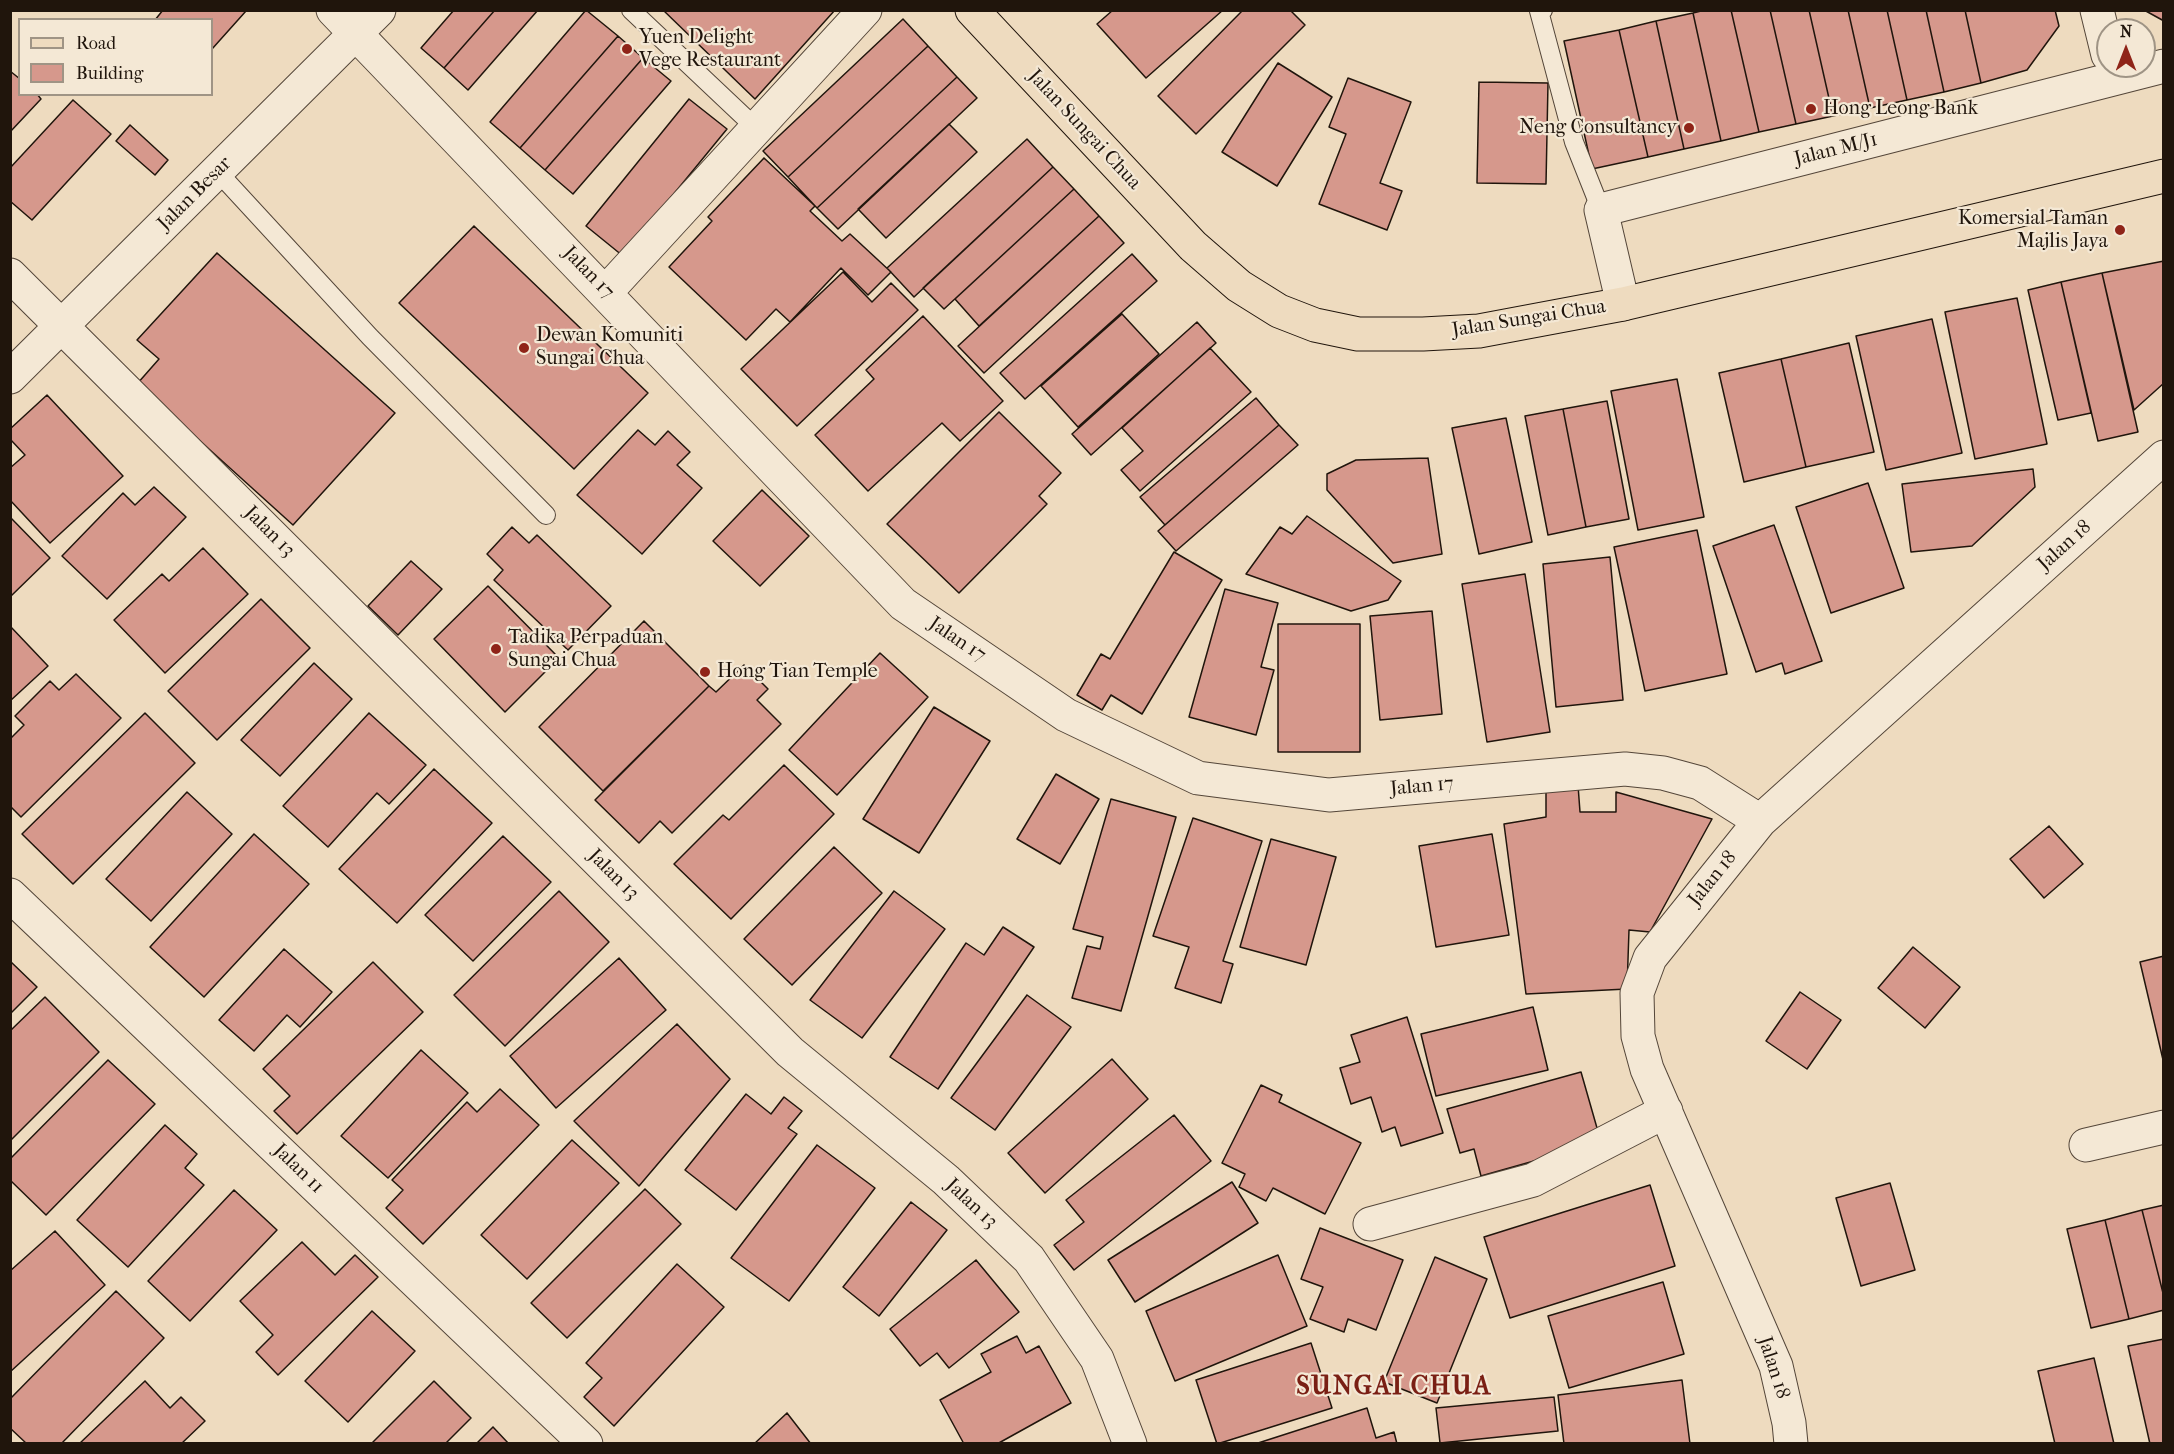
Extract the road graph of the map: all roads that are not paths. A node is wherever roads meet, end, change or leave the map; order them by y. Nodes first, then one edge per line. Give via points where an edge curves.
1 (333, 10) edge
2 (631, 10) edge
3 (866, 10) edge
4 (972, 10) edge
5 (1543, 10) edge
6 (368, 22) edge
7 (2096, 71) edge
8 (757, 129) junction
9 (217, 171) junction
10 (2163, 176) edge
11 (1601, 210) junction
12 (10, 275) edge
13 (606, 292) junction
14 (1623, 304) junction
15 (62, 327) junction
16 (10, 377) edge
17 (2163, 457) edge
18 (546, 515) dead end
19 (1760, 821) junction
20 (10, 895) edge
21 (1666, 1111) junction
22 (2163, 1127) edge
23 (2086, 1145) dead end
24 (1370, 1224) dead end
25 (586, 1443) edge
26 (1130, 1443) edge
27 (1791, 1443) edge

1 - 6 street, Jalan 17
2 - 8 lane
3 - 8 street
4 - 14 main road, Jalan Sungai Chua via 1192,246 1239,286 1280,311 1315,325 1358,334 1423,334 1479,330
5 - 11 lane via 1539,11 1574,142
6 - 9 street, Jalan Besar
6 - 13 street, Jalan 17
7 - 11 street, Jalan M/J1
8 - 13 street
9 - 15 street, Jalan Besar
9 - 18 lane via 370,337
10 - 14 main road, Jalan Sungai Chua
11 - 14 street
12 - 15 street, Jalan 13
13 - 19 street, Jalan 17 via 903,604 1066,715 1198,778 1329,795 1625,770 1663,773 1700,783
15 - 16 street, Jalan Besar
15 - 26 street, Jalan 13 via 790,1052 946,1180 1029,1259 1097,1359
17 - 19 street, Jalan 18
19 - 21 street, Jalan 18 via 1650,958 1637,993 1638,1036 1647,1069
20 - 25 street, Jalan 11
21 - 24 street via 1533,1180
21 - 27 street, Jalan 18 via 1776,1366
22 - 23 street

